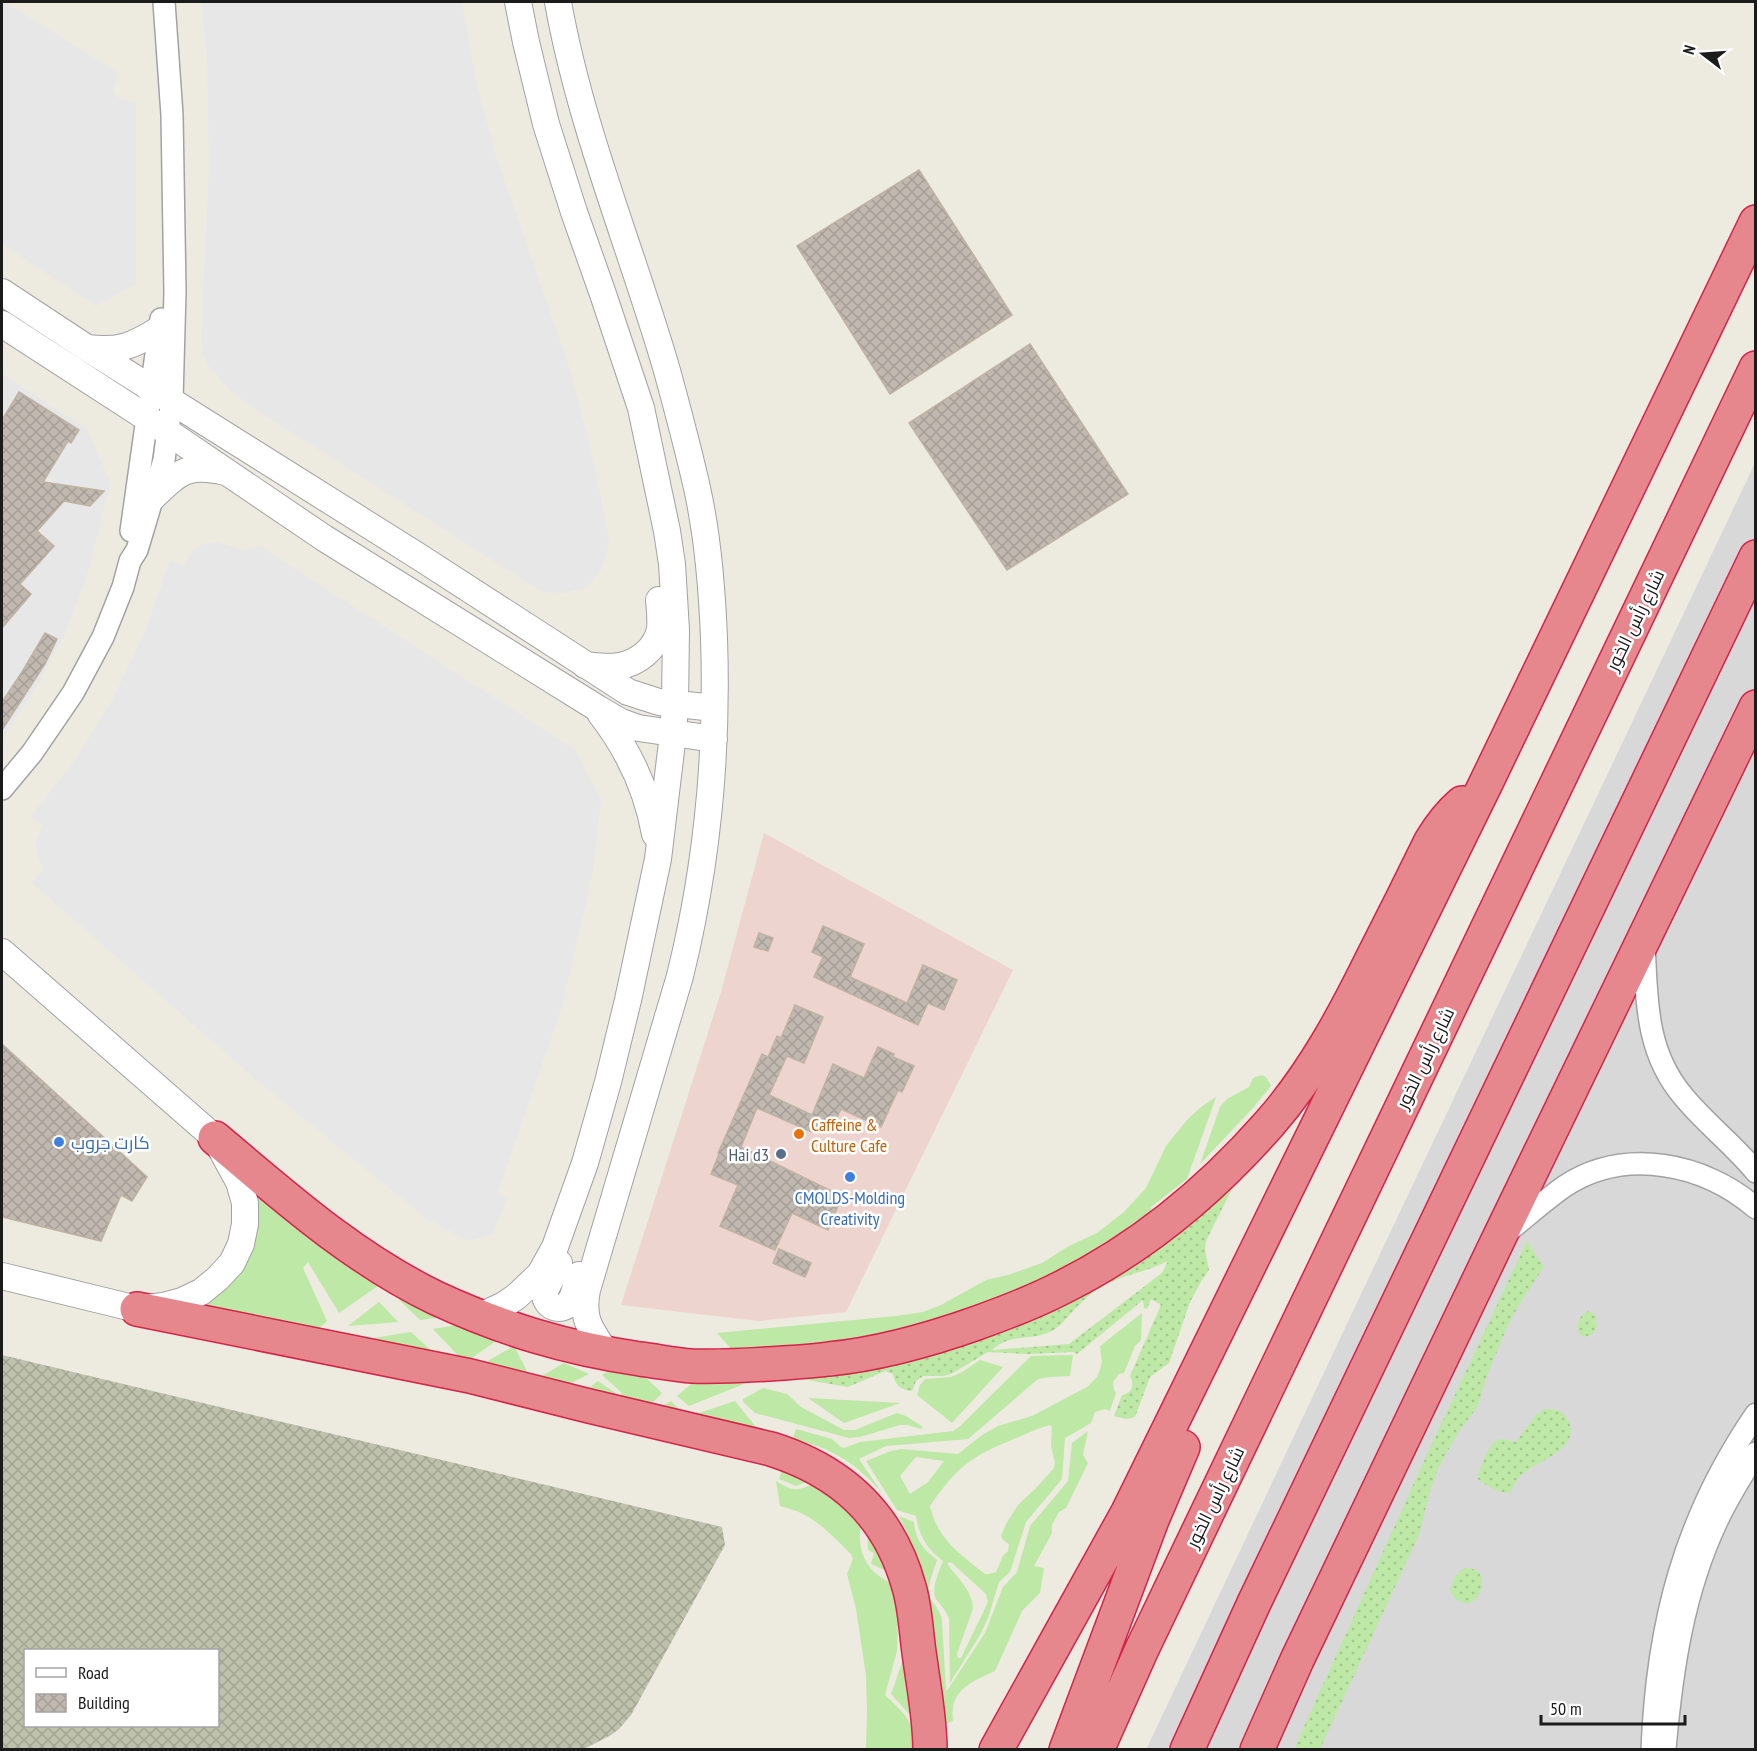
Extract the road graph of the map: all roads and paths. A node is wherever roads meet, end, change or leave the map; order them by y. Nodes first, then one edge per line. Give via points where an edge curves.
1 (164, 2) edge
2 (518, 2) edge
3 (558, 2) edge
4 (1755, 222) edge
5 (173, 275) junction
6 (2, 292) edge
7 (2, 324) edge
8 (160, 329) junction
9 (87, 348) junction
10 (1755, 368) edge
11 (161, 394) junction
12 (641, 408) junction
13 (147, 418) junction
14 (168, 432) junction
15 (229, 472) junction
16 (152, 498) junction
17 (660, 499) junction
18 (1755, 557) edge
19 (130, 561) junction
20 (585, 665) junction
21 (715, 680) junction
22 (675, 704) junction
23 (1755, 707) edge
24 (597, 708) junction
25 (714, 708) junction
26 (691, 743) junction
27 (1485, 785) junction
28 (2, 789) edge
29 (658, 859) junction
30 (1644, 939) junction
31 (2, 952) edge
32 (215, 1138) junction
33 (1755, 1173) edge
34 (572, 1201) junction
35 (1755, 1208) edge
36 (606, 1225) junction
37 (1498, 1240) junction
38 (2, 1276) edge
39 (1242, 1280) junction
40 (137, 1309) junction
41 (480, 1316) junction
42 (607, 1354) junction
43 (1755, 1414) edge
44 (1755, 1453) edge
45 (930, 1749) edge
46 (996, 1749) edge
47 (1066, 1749) edge
48 (1096, 1749) edge
49 (1187, 1749) edge
50 (1257, 1749) edge
51 (1652, 1749) edge
52 (1665, 1749) edge

1 - 5 street via 172,115
2 - 12 street via 546,124
3 - 21 street via 566,46 663,358 697,489 711,584
4 - 27 highway
5 - 8 street
5 - 11 street via 175,292
6 - 9 street
7 - 13 street
8 - 9 street via 124,347
8 - 11 street
9 - 11 street
10 - 48 highway, شارع رأس الخور
11 - 13 street
11 - 14 street
11 - 20 street
12 - 17 street
12 - 21 street via 657,436 676,510 684,562 691,682 706,687
13 - 14 street
13 - 19 street
14 - 15 street
14 - 16 street
15 - 16 street via 204,467 187,471
15 - 24 street via 324,538
16 - 19 street
17 - 20 street via 655,532 660,618 656,642 634,662 611,667
17 - 22 street via 672,564
18 - 49 highway
19 - 28 street via 103,637 73,693
20 - 22 street via 628,692
21 - 25 street
22 - 25 street
22 - 26 street via 690,718
23 - 30 highway
24 - 26 street via 621,722
24 - 29 street via 641,780
25 - 26 street
26 - 29 street
26 - 36 street via 680,976
27 - 39 highway
27 - 42 highway via 1440,826 1335,1030 1294,1093 1214,1181 1123,1252 1029,1304 955,1331 872,1353 818,1360 694,1366
29 - 34 street via 608,1082
30 - 33 street via 1649,1024 1661,1062 1683,1096
30 - 37 highway
31 - 32 street
32 - 40 street via 239,1182 245,1203 241,1244 232,1263 201,1292 182,1301
32 - 41 highway via 351,1248 435,1297
34 - 36 street via 576,1217 546,1289 549,1304 559,1308 572,1300 591,1240
34 - 41 street via 540,1274 518,1296
35 - 37 street via 1731,1190 1694,1172 1660,1165 1626,1165 1594,1172 1564,1186
36 - 42 street via 584,1312
37 - 50 highway
38 - 40 street
39 - 46 highway via 1128,1512
39 - 47 highway via 1241,1310 1232,1339 1152,1520
40 - 45 highway via 470,1376 771,1449 813,1465 846,1487 872,1512 903,1567 914,1609
41 - 42 highway via 517,1331
43 - 51 street via 1708,1493 1683,1558 1659,1659
44 - 52 street via 1717,1521 1694,1581 1678,1642

